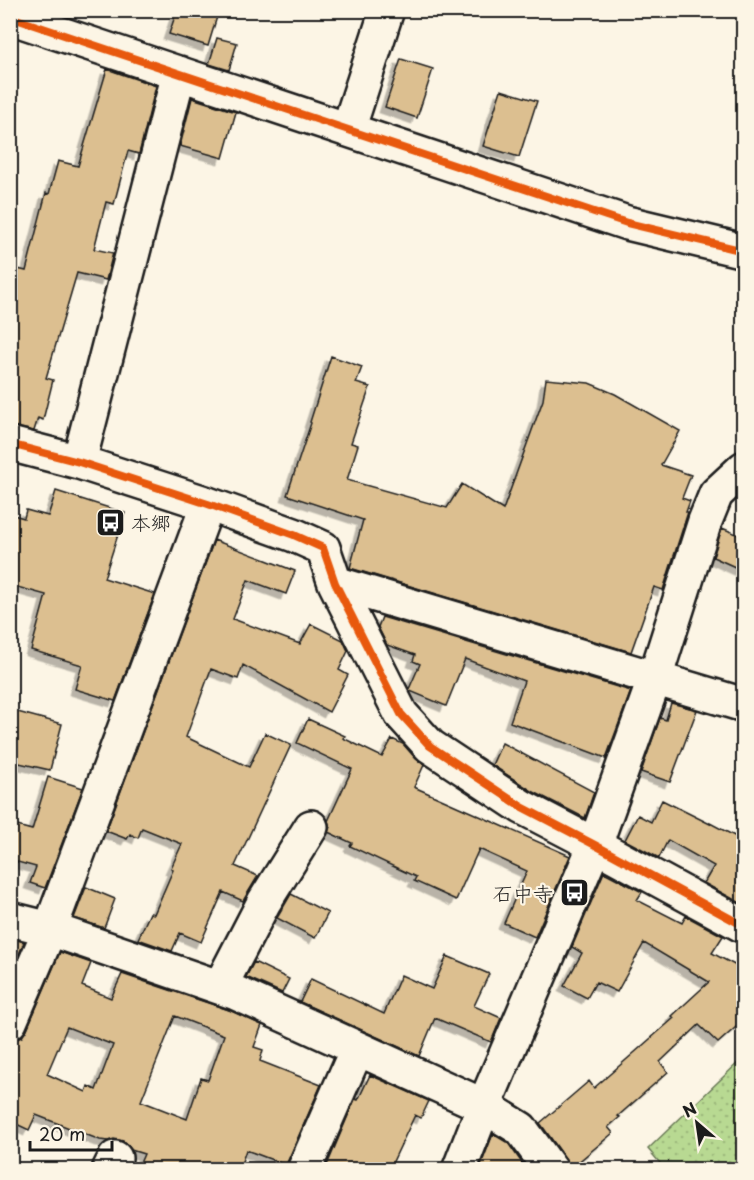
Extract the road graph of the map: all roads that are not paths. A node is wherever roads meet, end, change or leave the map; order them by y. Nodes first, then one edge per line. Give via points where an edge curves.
1 (387, 10) edge
2 (10, 16) edge
3 (178, 73) junction
4 (348, 130) junction
5 (744, 251) edge
6 (10, 444) edge
7 (79, 462) junction
8 (744, 468) edge
9 (208, 504) junction
10 (335, 583) junction
11 (656, 678) junction
12 (744, 705) edge
13 (311, 827) dead end
14 (595, 845) junction
15 (10, 919) edge
16 (744, 926) edge
17 (50, 929) junction
18 (220, 987) junction
19 (10, 1022) edge
20 (357, 1048) junction
21 (484, 1106) junction
22 (304, 1170) edge
23 (459, 1170) edge
24 (551, 1170) edge

1 - 4 street
2 - 3 street
3 - 4 street
3 - 7 street
4 - 5 street via 627,223
6 - 7 street
7 - 9 street
8 - 11 street via 716,494
9 - 10 street via 322,548
9 - 17 street
10 - 11 street
10 - 14 street via 400,714 430,747 522,807
11 - 12 street
11 - 14 street
13 - 18 street via 264,902
14 - 16 street
14 - 21 street
15 - 17 street
17 - 18 street
17 - 19 street
18 - 20 street
20 - 21 street
20 - 22 street
21 - 23 street
21 - 24 street via 521,1129

